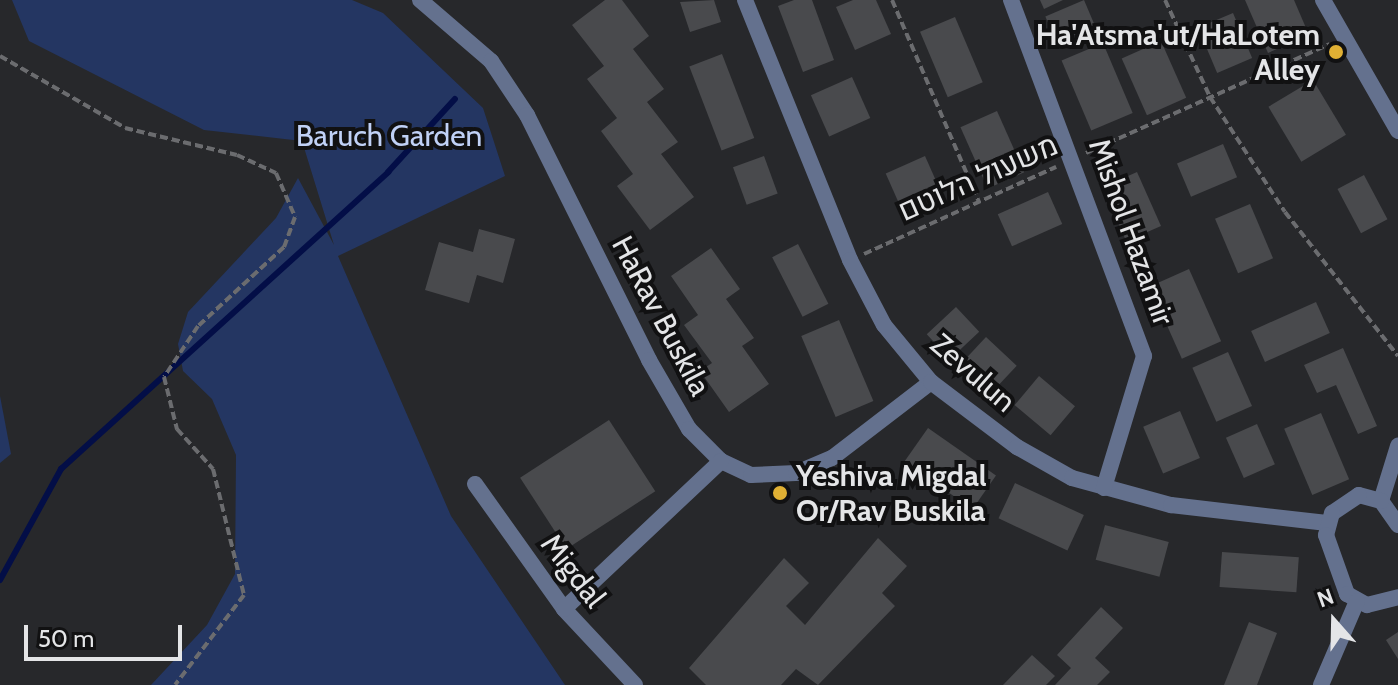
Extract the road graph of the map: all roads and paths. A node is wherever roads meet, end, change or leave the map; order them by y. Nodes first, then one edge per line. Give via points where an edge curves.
1 (420, 0) edge
2 (745, 0) edge
3 (892, 0) edge
4 (1011, 0) edge
5 (1165, 0) edge
6 (1323, 0) edge
7 (1343, 39) junction
8 (0, 56) edge
9 (1210, 97) junction
10 (1398, 131) edge
11 (1075, 158) junction
12 (979, 202) junction
13 (850, 260) junction
14 (1398, 356) edge
15 (931, 382) junction
16 (1398, 446) edge
17 (721, 461) junction
18 (475, 484) dead end
19 (1104, 488) junction
20 (1381, 501) junction
21 (1327, 523) junction
22 (1398, 525) edge
23 (1398, 597) edge
24 (1357, 601) junction
25 (564, 609) junction
26 (175, 685) edge
27 (635, 685) edge
28 (1321, 685) edge

1 - 17 street, HaRav Buskila via 491,61 527,115 649,360 689,429
2 - 13 street, Zevulun
3 - 12 path
4 - 11 street, Mishol Hazamir
5 - 9 path
6 - 7 street
7 - 9 path, משעול הלוטם
7 - 10 street
8 - 26 path via 125,128 237,155 276,173 295,217 284,247 198,326 164,377 177,429 213,469 244,595
9 - 11 path, משעול הלוטם
9 - 14 path via 1285,212
11 - 12 path, משעול הלוטם
11 - 19 street, Mishol Hazamir via 1144,356
12 - 13 path, משעול הלוטם
13 - 15 street, Zevulun via 884,325
15 - 17 street, HaRav Buskila via 832,458 796,473 751,475
15 - 19 street, Zevulun via 1017,447
16 - 20 street
17 - 25 street
18 - 25 street, Migdal
19 - 21 street, Zevulun via 1171,505
20 - 21 street via 1349,498
20 - 22 street
21 - 24 street via 1329,546
23 - 24 street via 1378,606
24 - 28 street
25 - 27 street, Migdal

